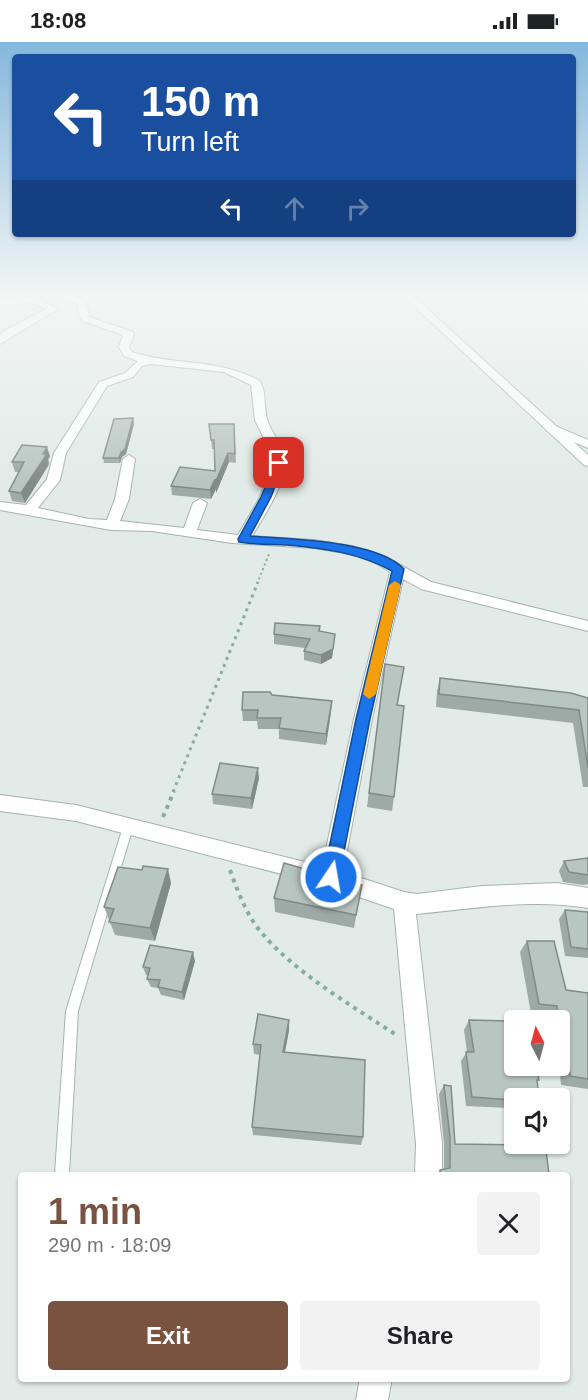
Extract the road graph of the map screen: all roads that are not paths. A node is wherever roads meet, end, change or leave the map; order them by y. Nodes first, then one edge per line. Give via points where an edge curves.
1 (138, 356) edge
2 (473, 356) edge
3 (153, 360) junction
4 (551, 428) junction
5 (588, 444) edge
6 (129, 459) dead end
7 (588, 462) edge
8 (200, 503) dead end
9 (5, 507) edge
10 (29, 510) junction
11 (0, 519) edge
12 (111, 526) junction
13 (189, 533) junction
14 (243, 539) junction
15 (398, 569) junction
16 (588, 626) edge
17 (0, 803) edge
18 (128, 827) junction
19 (331, 877) junction
20 (588, 898) edge
21 (404, 902) junction
22 (62, 1172) edge
23 (429, 1172) edge
24 (375, 1382) edge
25 (372, 1400) edge

1 - 3 street
2 - 4 street
3 - 10 street via 139,363 129,375 104,384 60,453 53,480
3 - 14 street via 220,367 256,383 262,426 279,463
4 - 5 street
4 - 7 street
6 - 12 street via 122,499
8 - 13 street
9 - 10 street
9 - 11 street
10 - 12 street
12 - 13 street
13 - 14 street
14 - 15 street via 352,550
15 - 16 street via 416,583
15 - 19 street
17 - 18 street via 76,813
18 - 19 street
18 - 22 lane via 72,1011
19 - 21 street
20 - 21 street via 557,893
21 - 23 street
24 - 25 street

